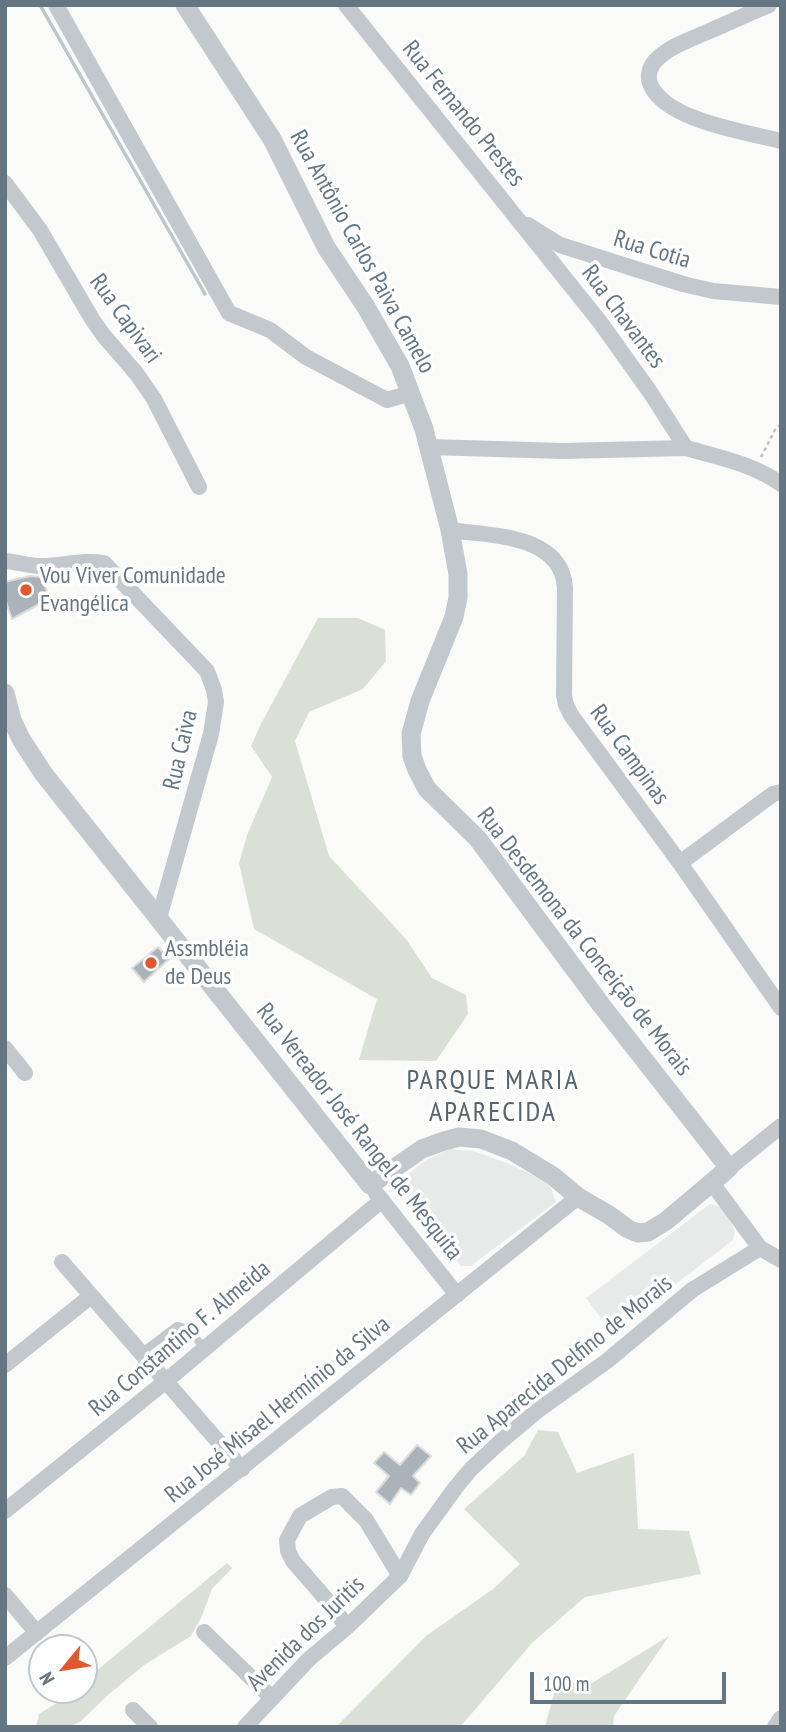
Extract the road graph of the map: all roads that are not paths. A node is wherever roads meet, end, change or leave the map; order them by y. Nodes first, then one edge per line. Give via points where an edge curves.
1 (56, 5) edge
2 (185, 5) edge
3 (346, 5) edge
4 (769, 5) edge
5 (781, 141) edge
6 (5, 183) edge
7 (517, 219) junction
8 (781, 298) edge
9 (411, 393) junction
10 (429, 447) junction
11 (686, 448) junction
12 (781, 484) edge
13 (199, 487) dead end
14 (450, 530) junction
15 (5, 561) edge
16 (5, 693) edge
17 (420, 701) joint
18 (781, 792) edge
19 (680, 863) junction
20 (159, 918) junction
21 (781, 1008) edge
22 (5, 1048) edge
23 (25, 1073) dead end
24 (781, 1126) edge
25 (729, 1168) junction
26 (712, 1183) junction
27 (376, 1193) junction
28 (578, 1197) junction
29 (760, 1248) junction
30 (781, 1260) edge
31 (62, 1262) dead end
32 (457, 1295) junction
33 (91, 1296) junction
34 (205, 1349) junction
35 (141, 1353) junction
36 (5, 1365) edge
37 (166, 1381) junction
38 (242, 1469) junction
39 (5, 1511) edge
40 (400, 1576) junction
41 (5, 1595) edge
42 (347, 1627) junction
43 (204, 1632) dead end
44 (37, 1633) junction
45 (5, 1658) edge
46 (271, 1697) junction
47 (133, 1710) dead end
48 (781, 1718) edge
49 (149, 1727) edge
50 (245, 1727) edge
51 (775, 1727) edge

1 - 9 street via 229,313 270,330 306,357 387,400
2 - 9 street, Rua Antônio Carlos Paiva Camelo via 272,139 326,247 366,307
3 - 7 street, Rua Fernando Prestes
4 - 5 street via 674,46 657,58 648,81 658,98 702,122
6 - 13 street, Rua Capivari via 40,230 92,319 154,398
7 - 8 street, Rua Cotia via 560,245 683,284 713,292
7 - 11 street, Rua Chavantes via 600,322
9 - 10 street, Rua Antônio Carlos Paiva Camelo
10 - 11 street
10 - 14 street, Rua Antônio Carlos Paiva Camelo
11 - 12 street via 743,464
14 - 17 street, Rua Antônio Carlos Paiva Camelo via 458,597
14 - 19 street, Rua Campinas via 533,545 560,565 565,588 566,705
15 - 20 street, Rua Caiva via 37,566 104,563 207,671 216,702 211,734
16 - 20 street, Rua Vereador José Rangel de Mesquita via 21,739 43,773
17 - 25 street, Rua Desdemona da Conceição de Morais via 411,734 412,756 427,789 478,839
18 - 19 street
19 - 21 street, Rua Campinas
20 - 27 street, Rua Vereador José Rangel de Mesquita
22 - 23 street
24 - 25 street
25 - 26 street
26 - 28 street via 648,1232 628,1229
26 - 29 street
27 - 28 street via 422,1149 459,1137 481,1139 512,1151
27 - 32 street, Rua Vereador José Rangel de Mesquita
27 - 34 street, Rua Constantino F. Almeida
28 - 32 street, Rua José Misael Hermínio da Silva
29 - 30 street
29 - 40 street, Rua Aparecida Delfino de Morais via 692,1290 500,1442 456,1487 422,1534
31 - 33 street
32 - 38 street, Rua José Misael Hermínio da Silva
33 - 35 street
33 - 36 street
34 - 35 lane via 189,1331 177,1326
34 - 37 street, Rua Constantino F. Almeida
35 - 37 street
37 - 38 street
37 - 39 street, Rua Constantino F. Almeida
38 - 44 street, Rua José Misael Hermínio da Silva
40 - 42 street, Avenida dos Juritis
40 - 42 street via 366,1520 342,1496 300,1516 287,1540 288,1551
41 - 44 street
42 - 46 street, Avenida dos Juritis
43 - 46 street
44 - 45 street, Rua José Misael Hermínio da Silva
46 - 50 street, Avenida dos Juritis
47 - 49 street
48 - 51 street

